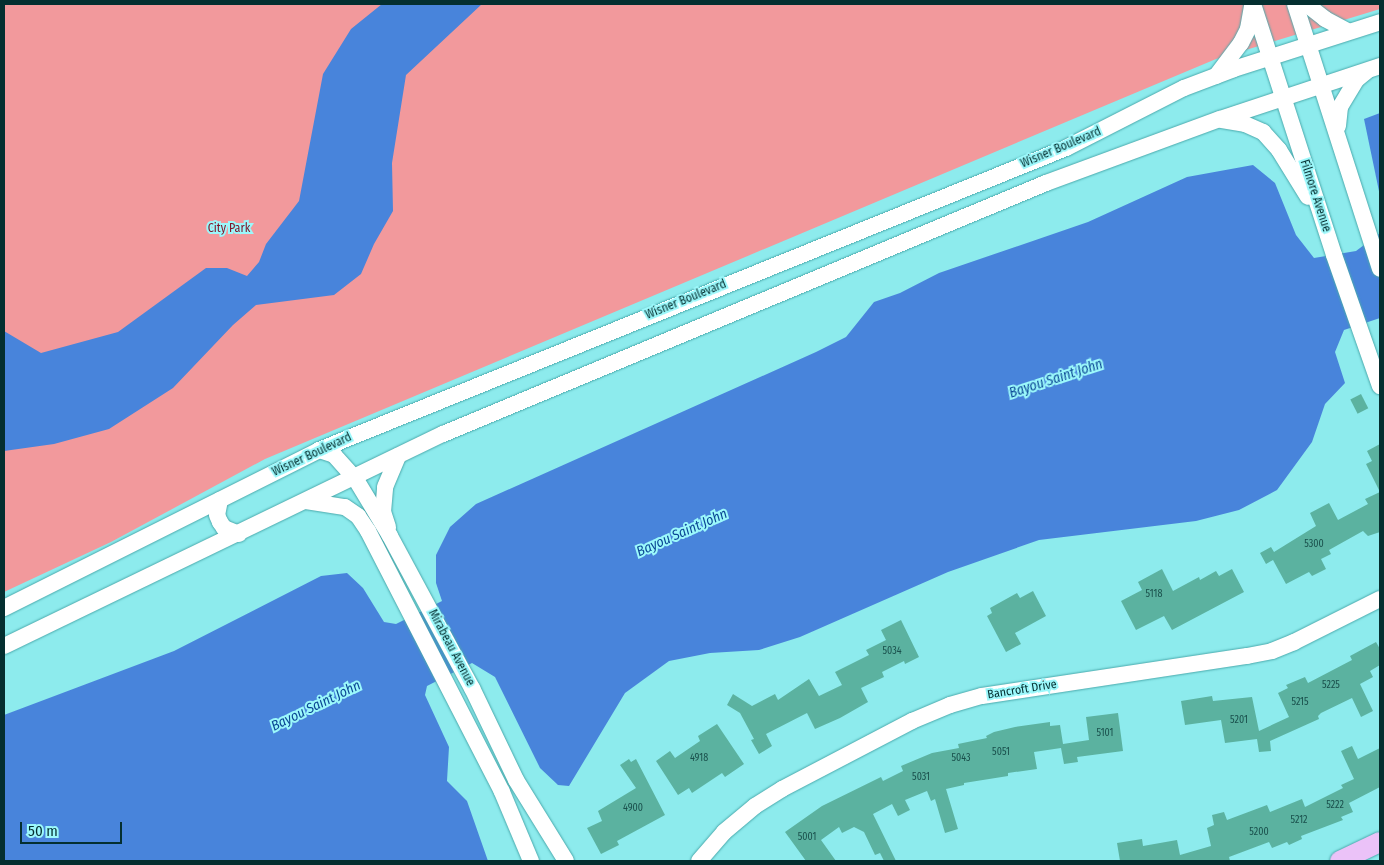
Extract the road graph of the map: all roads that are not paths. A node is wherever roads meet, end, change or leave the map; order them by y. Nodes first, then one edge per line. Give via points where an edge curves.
1 (1252, 4) edge
2 (1295, 4) edge
3 (1306, 4) edge
4 (1380, 22) edge
5 (1348, 31) junction
6 (1308, 44) junction
7 (1269, 57) junction
8 (1374, 68) edge
9 (1216, 76) junction
10 (1322, 85) junction
11 (1283, 98) junction
12 (1220, 120) junction
13 (1338, 134) junction
14 (1323, 220) junction
15 (1380, 269) edge
16 (1380, 386) edge
17 (319, 450) junction
18 (398, 456) junction
19 (355, 478) junction
20 (220, 500) junction
21 (306, 501) junction
22 (239, 534) junction
23 (390, 536) junction
24 (1380, 599) edge
25 (4, 608) edge
26 (4, 646) edge
27 (1380, 842) edge
28 (531, 861) edge
29 (566, 861) edge
30 (699, 861) edge
31 (1340, 861) edge

1 - 7 street, Filmore Avenue
1 - 9 street via 1244,38
2 - 6 street
3 - 5 street via 1325,20
4 - 5 street, Wisner Boulevard
5 - 6 street, Wisner Boulevard
6 - 7 street, Wisner Boulevard
6 - 10 street
7 - 9 street, Wisner Boulevard
7 - 11 street, Filmore Avenue
8 - 10 street
8 - 13 street via 1356,80 1340,107
9 - 17 street, Wisner Boulevard via 1184,88 1066,148
10 - 11 street
10 - 13 street
11 - 12 street
11 - 14 street, Filmore Avenue
12 - 14 street via 1245,124 1263,132 1279,150
12 - 18 street via 1046,183 873,253 443,434
13 - 15 street
14 - 16 street, Filmore Avenue
17 - 19 street, Mirabeau Avenue via 334,455
17 - 20 street, Wisner Boulevard
18 - 19 street
18 - 23 street via 384,491 383,512
19 - 21 street
19 - 23 street, Mirabeau Avenue
20 - 22 street via 217,515 220,522 224,528
20 - 25 street, Wisner Boulevard
21 - 22 street
21 - 28 street, Mirabeau Avenue via 345,507 358,516 368,531 502,792
22 - 26 street
23 - 29 street, Mirabeau Avenue via 472,688 516,780
24 - 30 street, Bancroft Drive via 1272,651 982,696 950,705 912,721 782,789 724,832
27 - 31 main road

